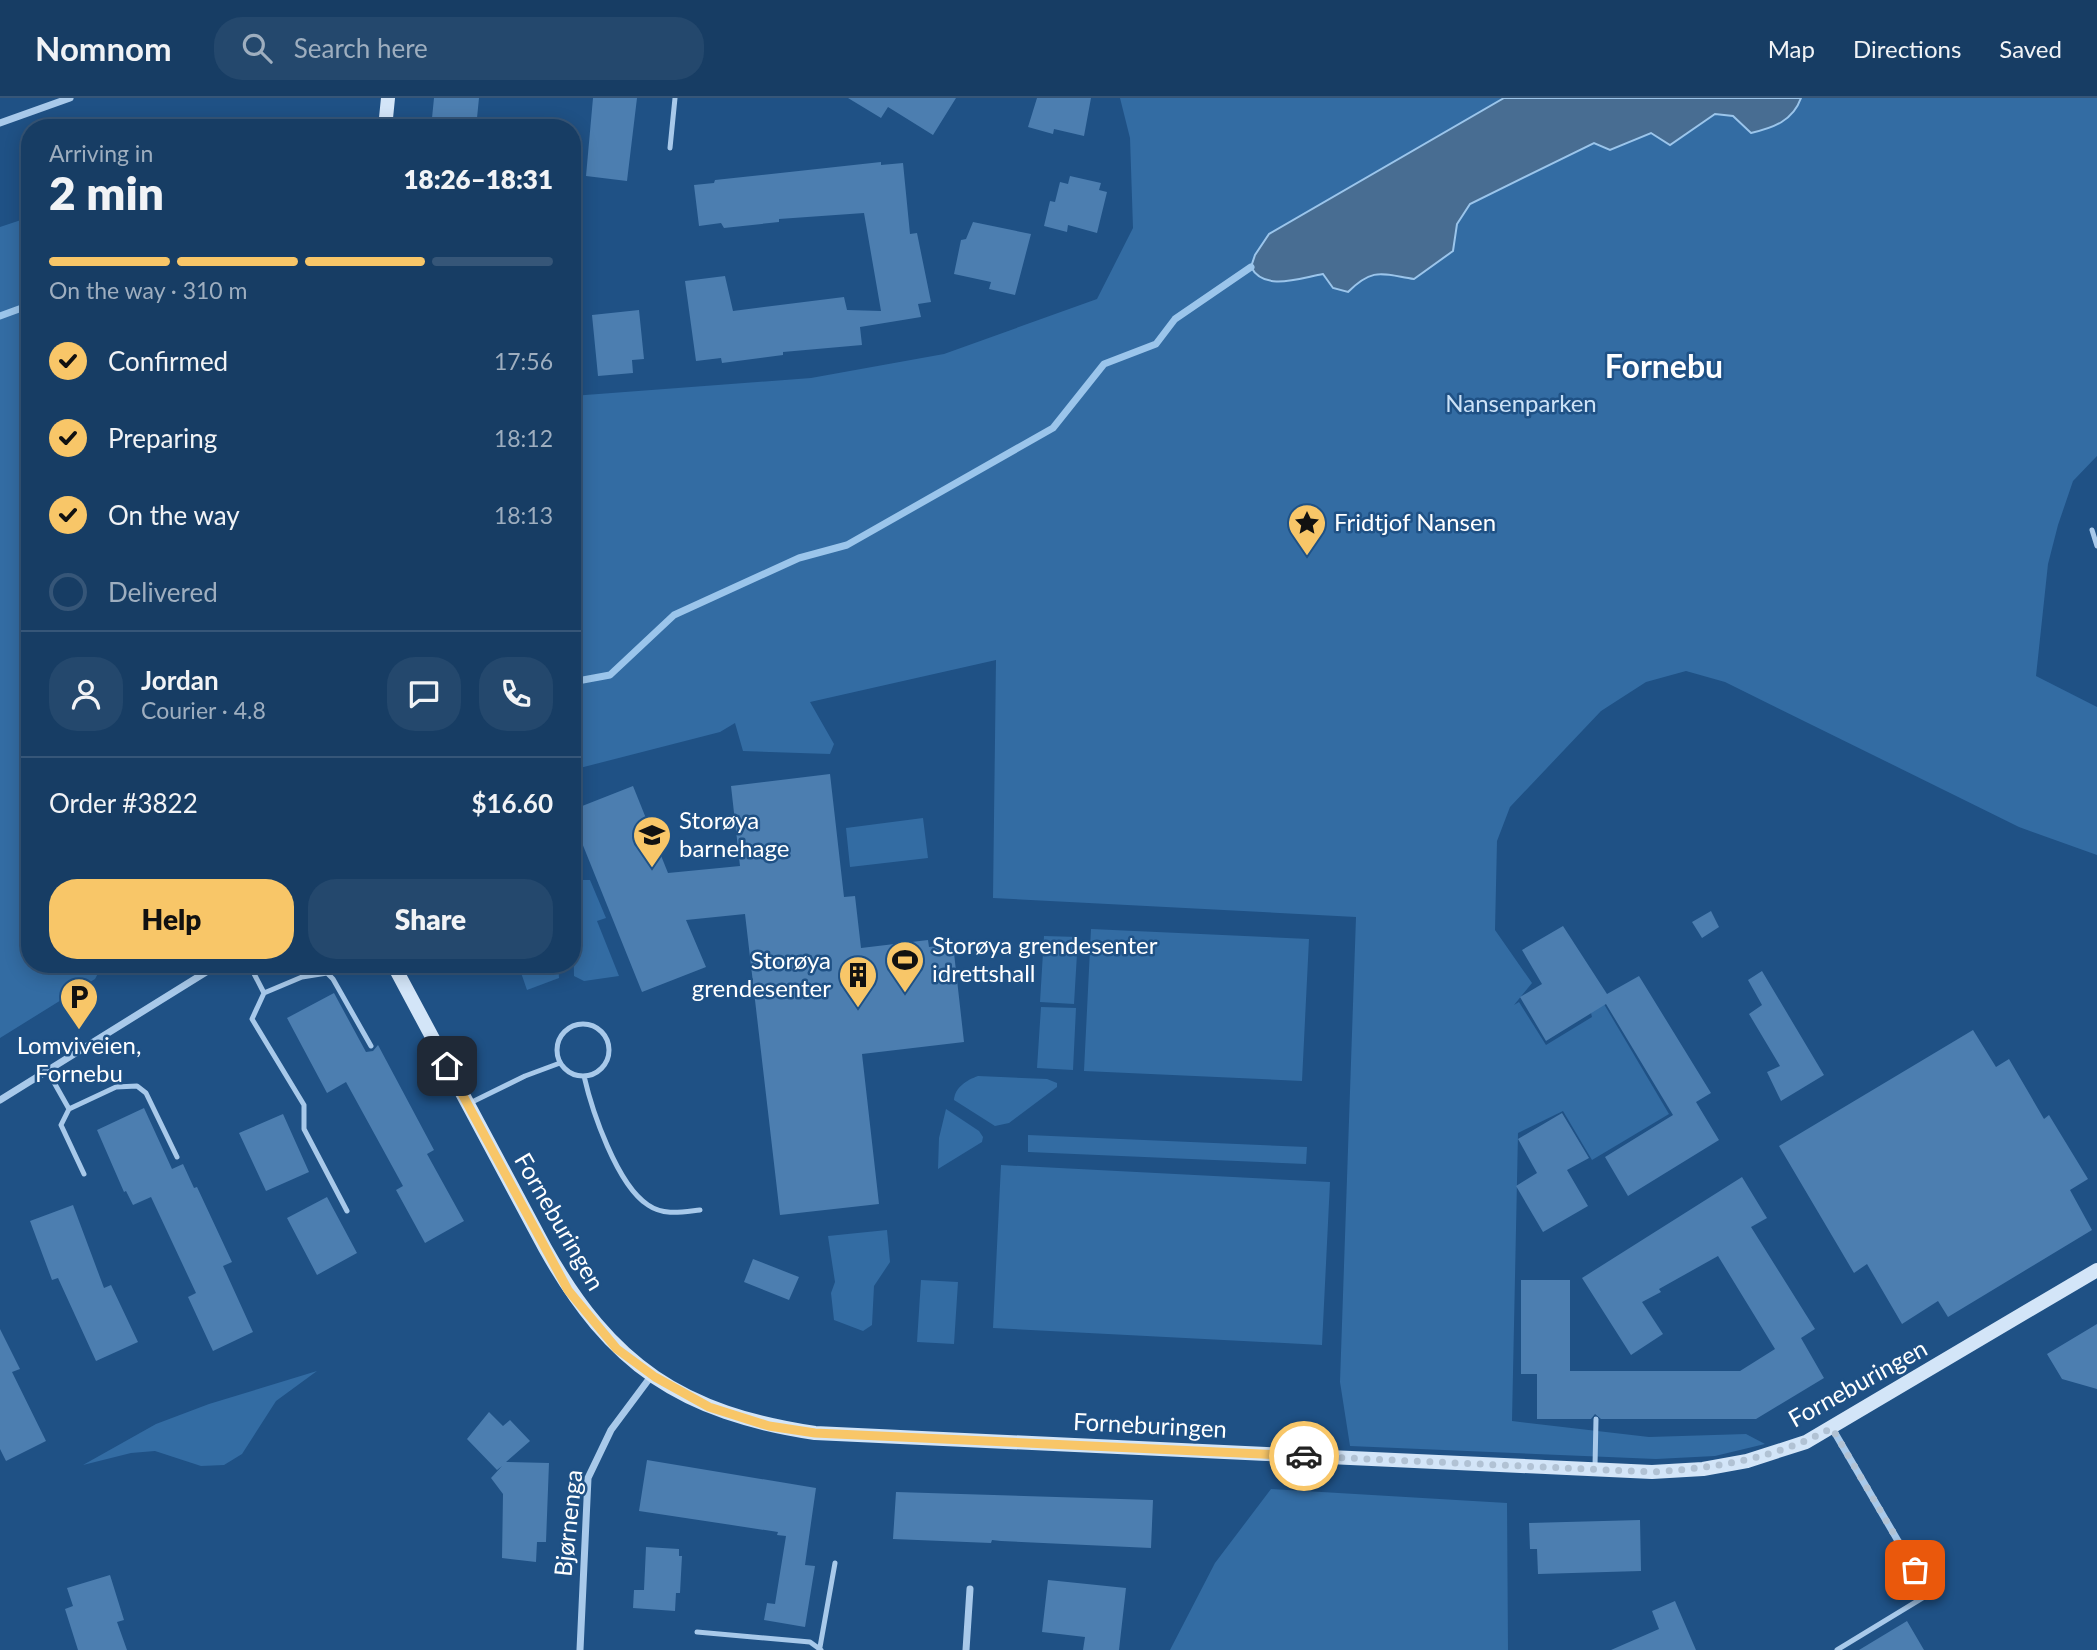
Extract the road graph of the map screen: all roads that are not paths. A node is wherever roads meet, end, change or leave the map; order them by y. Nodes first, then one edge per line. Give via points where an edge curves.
1 (70, 98) edge
2 (388, 98) edge
3 (674, 98) edge
4 (387, 119) edge
5 (0, 123) edge
6 (670, 148) dead end
7 (2092, 530) dead end
8 (2097, 546) edge
9 (204, 973) edge
10 (254, 973) edge
11 (398, 973) edge
12 (264, 993) junction
13 (371, 1046) dead end
14 (560, 1063) junction
15 (47, 1070) junction
16 (584, 1076) junction
17 (0, 1100) edge
18 (467, 1104) junction
19 (69, 1109) junction
20 (177, 1157) dead end
21 (84, 1174) dead end
22 (700, 1210) dead end
23 (347, 1211) dead end
24 (2097, 1270) edge
25 (652, 1375) junction
26 (1596, 1419) dead end
27 (1832, 1428) junction
28 (1595, 1469) junction
29 (835, 1563) dead end
30 (970, 1589) dead end
31 (1929, 1594) joint
32 (697, 1632) dead end
33 (821, 1648) edge
34 (580, 1650) edge
35 (966, 1650) edge
36 (1837, 1650) edge

1 - 5 street
2 - 4 street
3 - 6 lane
7 - 8 lane
9 - 15 street
10 - 12 lane
11 - 18 street, Forneburingen
12 - 13 lane via 302,977 327,973
12 - 23 lane via 252,1018 304,1105 304,1129
14 - 16 lane via 570,1073
14 - 16 lane via 558,1041 564,1032 585,1024 596,1027 609,1045 608,1056 595,1074
14 - 18 lane
15 - 17 street
15 - 19 lane
16 - 22 lane via 592,1111 623,1176 647,1205 670,1213
18 - 25 street, Forneburingen via 568,1290 617,1349
19 - 20 lane via 116,1087 137,1086 146,1093
19 - 21 lane via 61,1125
24 - 27 street, Forneburingen
25 - 28 street, Forneburingen via 728,1415 815,1433
25 - 34 street, Bjørnenga via 611,1430 589,1478
26 - 28 lane
27 - 28 street, Forneburingen via 1806,1442 1747,1461 1703,1469
27 - 31 street
29 - 33 lane
30 - 35 street
31 - 36 lane
32 - 33 lane via 810,1642

